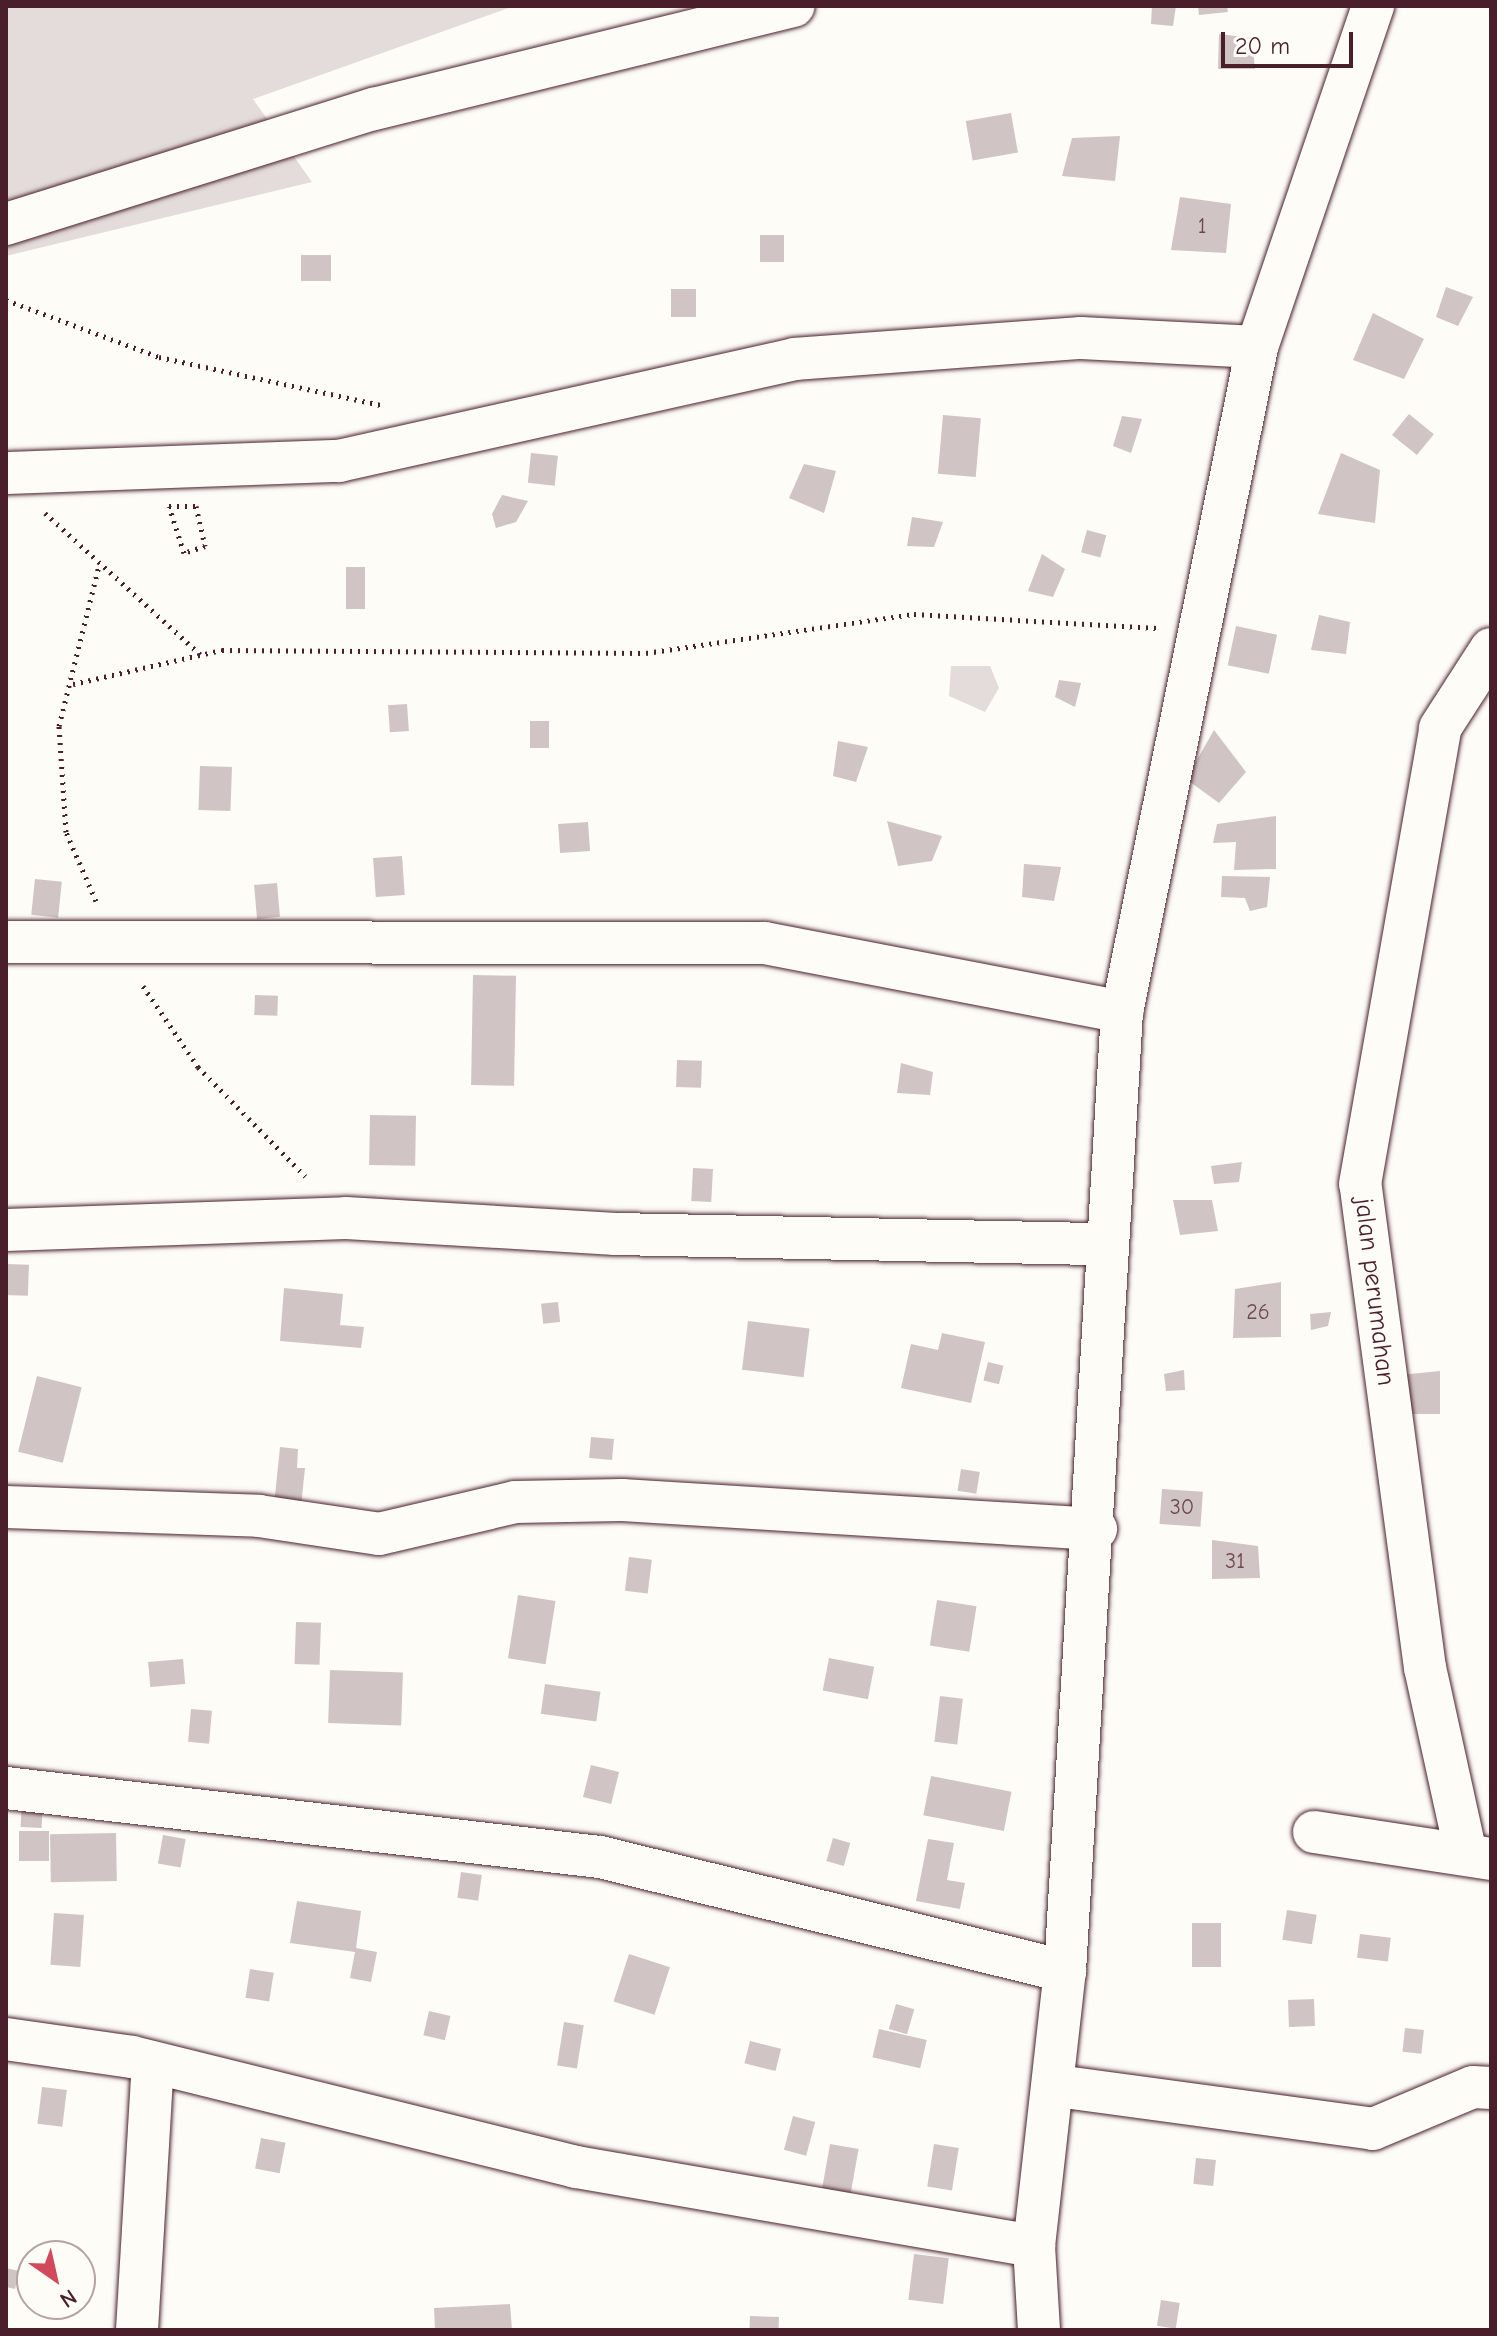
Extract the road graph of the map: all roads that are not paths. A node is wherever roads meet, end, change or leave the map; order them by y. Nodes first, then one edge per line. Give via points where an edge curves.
1 (794, 6) edge
2 (1373, 6) edge
3 (6, 224) edge
4 (1257, 347) junction
5 (12, 473) edge
6 (1491, 649) edge
7 (6, 942) edge
8 (1122, 1012) junction
9 (6, 1230) edge
10 (1104, 1244) junction
11 (6, 1507) edge
12 (1096, 1529) junction
13 (6, 1788) edge
14 (1314, 1832) dead end
15 (1479, 1857) edge
16 (1065, 1971) junction
17 (6, 2039) edge
18 (153, 2063) junction
19 (1057, 2086) junction
20 (1491, 2088) edge
21 (1034, 2246) junction
22 (137, 2330) edge
23 (1039, 2330) edge

1 - 3 street via 374,109
2 - 4 street
4 - 5 street via 1081,338 794,359 339,461
4 - 8 street
6 - 15 street, jalan perumahan via 1440,728 1360,1184 1425,1668
7 - 8 street via 765,943
8 - 10 street
9 - 10 street via 346,1218 616,1234
10 - 12 street
11 - 12 street via 259,1516 379,1534 515,1502 622,1500
12 - 16 street
13 - 16 street via 600,1857
14 - 15 street
16 - 19 street
17 - 18 street
18 - 21 street via 576,2167
18 - 22 street
19 - 20 street via 1373,2129 1473,2087
19 - 21 street
21 - 23 street

